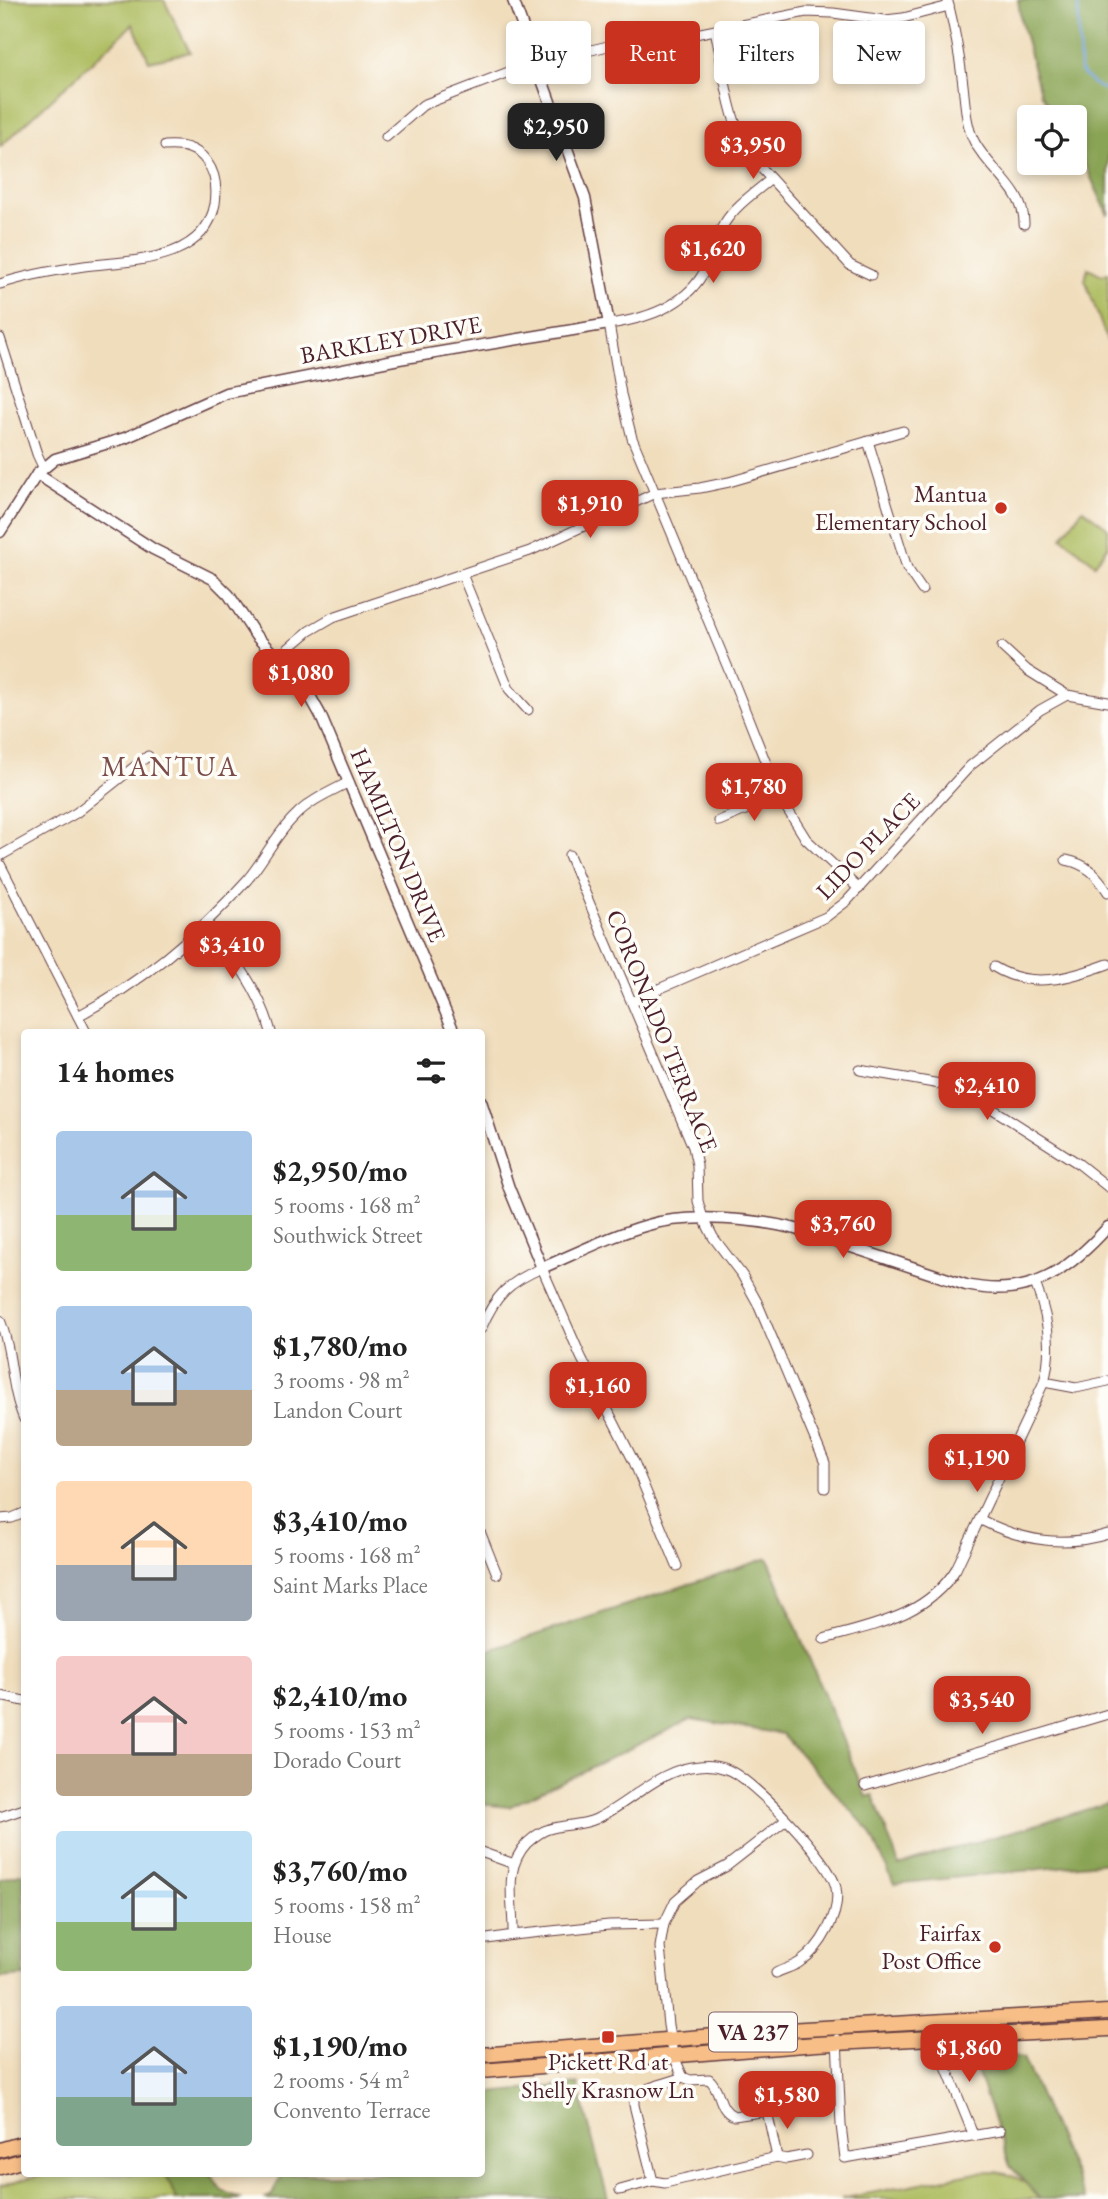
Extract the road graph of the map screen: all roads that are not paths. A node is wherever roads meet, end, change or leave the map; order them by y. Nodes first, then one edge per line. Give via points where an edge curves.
1 (513, 0) edge
2 (948, 3) edge
3 (521, 21) edge
4 (760, 21) edge
5 (714, 30) edge
6 (591, 50) edge
7 (506, 73) edge
8 (544, 84) edge
9 (728, 84) edge
10 (386, 137) dead end
11 (165, 146) dead end
12 (771, 179) junction
13 (1024, 224) dead end
14 (871, 275) dead end
15 (0, 284) edge
16 (609, 324) junction
17 (0, 338) edge
18 (903, 430) dead end
19 (868, 441) junction
20 (40, 470) junction
21 (655, 493) junction
22 (0, 532) edge
23 (462, 574) junction
24 (922, 590) dead end
25 (1002, 647) dead end
26 (277, 658) junction
27 (1067, 695) junction
28 (1108, 702) edge
29 (528, 710) dead end
30 (148, 756) dead end
31 (349, 782) junction
32 (779, 796) junction
33 (719, 821) dead end
34 (569, 855) dead end
35 (0, 856) edge
36 (1066, 859) dead end
37 (0, 864) edge
38 (859, 889) junction
39 (1108, 892) edge
40 (206, 924) junction
41 (1108, 964) edge
42 (994, 967) dead end
43 (633, 1002) junction
44 (78, 1016) junction
45 (84, 1029) edge
46 (270, 1029) edge
47 (453, 1029) edge
48 (860, 1070) dead end
49 (485, 1113) edge
50 (1108, 1187) edge
51 (704, 1220) junction
52 (1108, 1227) edge
53 (542, 1268) junction
54 (1035, 1283) junction
55 (0, 1320) edge
56 (485, 1320) edge
57 (13, 1381) junction
58 (1108, 1381) edge
59 (0, 1382) edge
60 (1044, 1382) junction
61 (21, 1410) edge
62 (825, 1488) dead end
63 (21, 1514) edge
64 (0, 1519) edge
65 (981, 1520) junction
66 (1108, 1534) edge
67 (485, 1544) edge
68 (677, 1566) dead end
69 (497, 1574) dead end
70 (824, 1639) dead end
71 (0, 1696) edge
72 (21, 1700) edge
73 (1108, 1714) edge
74 (865, 1786) dead end
75 (21, 1810) edge
76 (0, 1817) edge
77 (786, 1820) junction
78 (485, 1853) edge
79 (514, 1864) junction
80 (664, 1924) junction
81 (513, 1935) junction
82 (485, 1939) edge
83 (776, 1973) dead end
84 (1108, 2012) edge
85 (836, 2027) junction
86 (1108, 2029) edge
87 (939, 2036) junction
88 (670, 2038) junction
89 (837, 2043) junction
90 (673, 2054) junction
91 (485, 2055) edge
92 (485, 2071) edge
93 (683, 2077) junction
94 (804, 2101) dead end
95 (767, 2111) junction
96 (1000, 2131) dead end
97 (974, 2136) junction
98 (21, 2144) edge
99 (0, 2150) edge
100 (807, 2155) dead end
101 (777, 2157) junction
102 (21, 2161) edge
103 (0, 2167) edge
104 (653, 2181) junction
105 (620, 2190) dead end

1 - 3 street
2 - 4 street via 884,20 806,12
2 - 13 street via 970,130 1020,203
5 - 6 street
7 - 10 street via 423,105
8 - 16 street via 585,198
9 - 12 street via 739,131
11 - 15 street via 199,153 213,173 214,210 193,240 153,258 65,269
12 - 14 street via 850,265
12 - 16 street, BARKLEY DRIVE via 726,220 704,272 689,291 652,314
16 - 20 street, BARKLEY DRIVE via 242,388 125,438 55,459
16 - 21 street via 627,422
17 - 20 street
18 - 19 street
19 - 21 street via 729,481
19 - 24 street via 907,568
20 - 22 street
20 - 26 street, HAMILTON DRIVE via 153,549 213,579
21 - 23 street via 552,542
21 - 32 street
23 - 26 street via 333,617
23 - 29 street via 509,689
25 - 27 street via 1027,670
26 - 31 street, HAMILTON DRIVE via 314,700
27 - 28 street
27 - 38 street, LIDO PLACE via 1040,710 970,766
30 - 35 street via 76,813
31 - 40 street via 296,814
31 - 47 street, HAMILTON DRIVE
32 - 33 street
32 - 38 street via 806,839
34 - 43 street, CORONADO TERRACE
36 - 39 street via 1093,872
37 - 44 street
38 - 43 street, LIDO PLACE via 810,926
40 - 44 street via 138,981
40 - 46 street via 241,967
41 - 42 street via 1066,978 1035,980 1008,976
43 - 51 street, CORONADO TERRACE via 693,1147
44 - 45 street
48 - 50 street via 940,1084 971,1095
49 - 53 street
51 - 53 street via 649,1224
51 - 54 street via 781,1225 975,1287
51 - 62 street, CORONADO TERRACE via 757,1302 825,1463
52 - 54 street via 1074,1261
53 - 56 street via 513,1282
53 - 68 street via 634,1462
54 - 60 street via 1048,1331
55 - 57 street
57 - 59 street
57 - 61 street
58 - 60 street via 1076,1388
60 - 65 street
63 - 64 street
65 - 66 street via 1042,1541 1071,1542
65 - 70 street via 953,1575 927,1601 889,1621
67 - 69 street
71 - 72 street
73 - 74 street
75 - 76 street
77 - 79 street via 756,1788 726,1769 701,1765 664,1775 595,1819 541,1832 521,1850
77 - 80 street via 727,1867 698,1881 675,1901
77 - 83 street via 825,1865 836,1888 835,1911 827,1931 801,1962
78 - 79 street
79 - 81 street via 510,1895
80 - 81 street
80 - 88 street via 660,1947
81 - 82 street
84 - 85 main road, VA 237
85 - 88 main road, VA 237
85 - 89 street
86 - 87 main road, VA 237
87 - 89 main road, VA 237
87 - 97 street via 941,2055
88 - 90 street
88 - 91 main road, VA 237
89 - 90 main road, VA 237
89 - 97 street via 845,2158
90 - 92 main road, VA 237
90 - 93 street
93 - 95 street via 709,2079 727,2113
93 - 104 street via 634,2097
94 - 95 street
95 - 101 street
96 - 97 street
98 - 99 main road
100 - 101 street
101 - 104 street via 665,2183
102 - 103 main road
104 - 105 street

